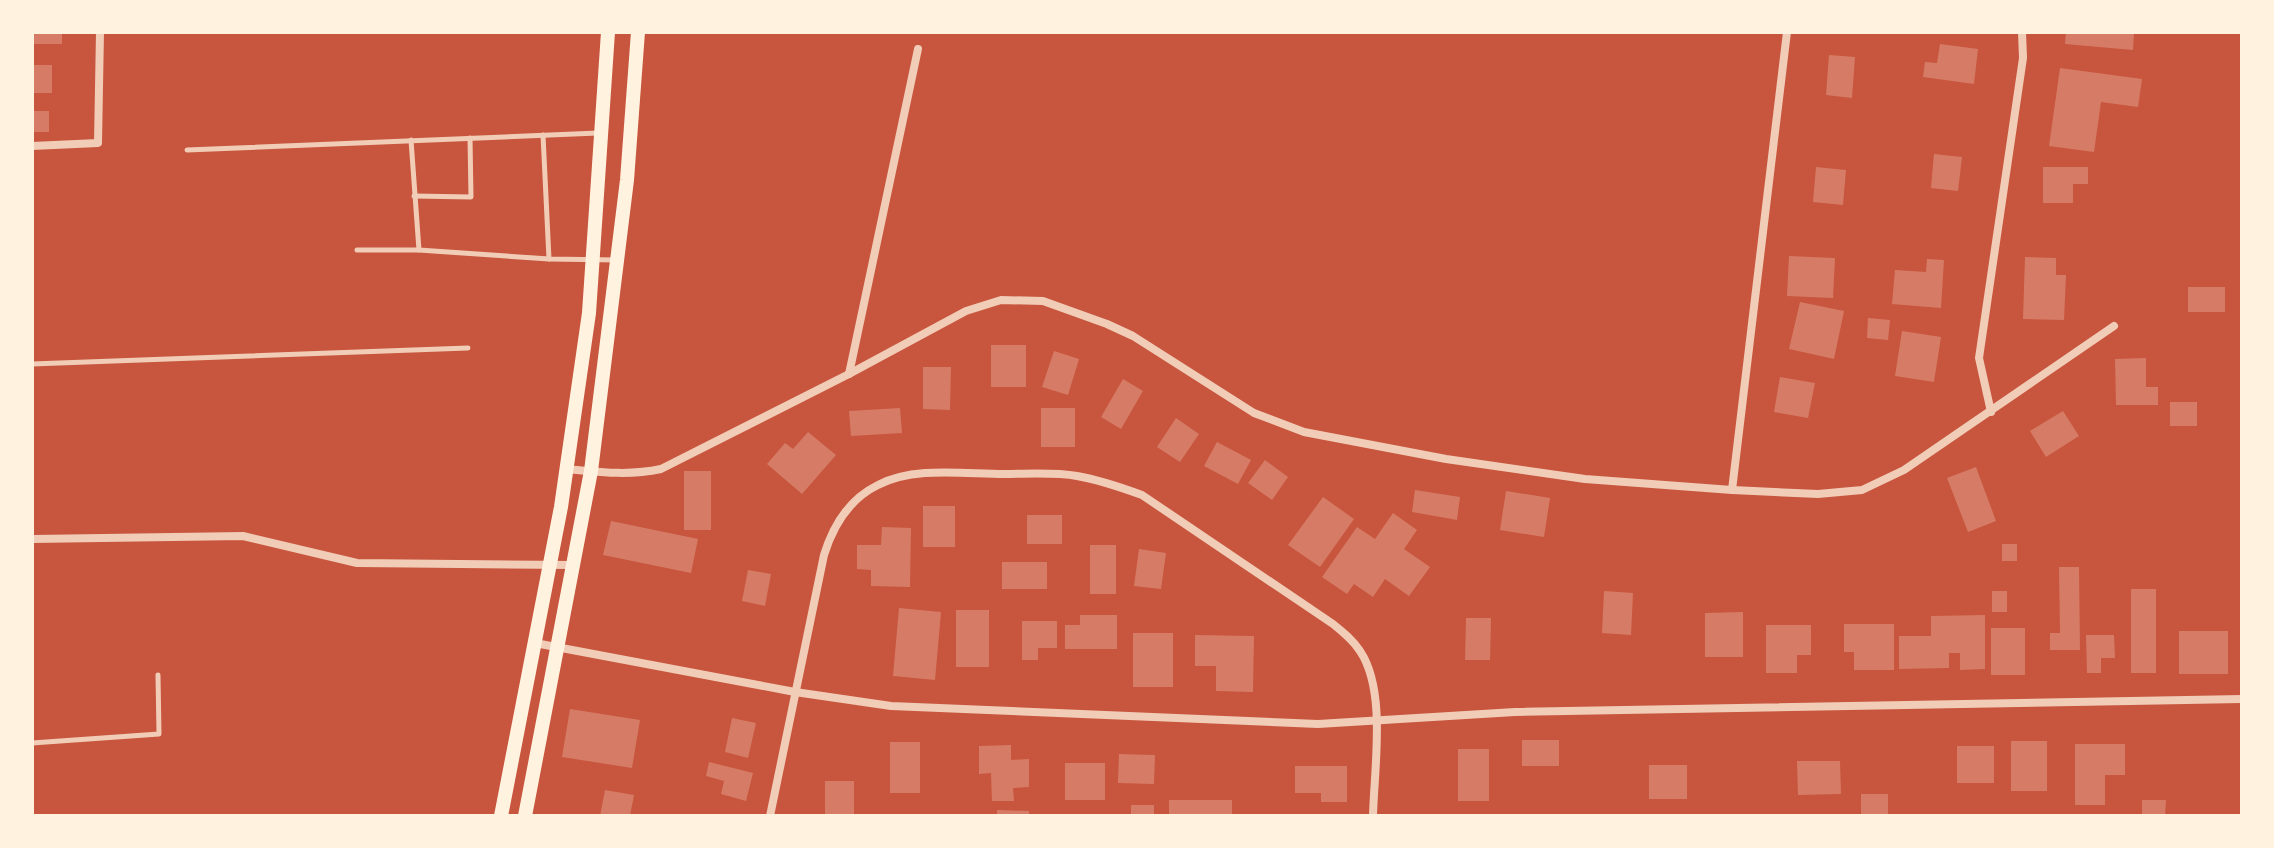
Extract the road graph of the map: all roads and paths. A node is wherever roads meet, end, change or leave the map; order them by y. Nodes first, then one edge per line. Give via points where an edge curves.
1 (100, 32) edge
2 (608, 32) edge
3 (638, 32) edge
4 (1787, 32) edge
5 (2022, 32) edge
6 (918, 49) dead end
7 (603, 133) junction
8 (543, 135) junction
9 (470, 138) junction
10 (411, 140) junction
11 (32, 146) edge
12 (187, 150) dead end
13 (414, 196) junction
14 (357, 250) dead end
15 (419, 250) junction
16 (549, 259) junction
17 (594, 259) junction
18 (619, 260) junction
19 (2114, 326) dead end
20 (468, 348) dead end
21 (32, 364) edge
22 (849, 374) junction
23 (1991, 412) junction
24 (567, 469) junction
25 (591, 471) junction
26 (1732, 490) junction
27 (32, 539) edge
28 (551, 564) junction
29 (573, 565) junction
30 (535, 643) junction
31 (558, 647) junction
32 (158, 675) dead end
33 (795, 692) junction
34 (2242, 699) edge
35 (1375, 722) junction
36 (32, 743) edge
37 (501, 816) edge
38 (525, 816) edge
39 (770, 816) edge
40 (1373, 816) edge

1 - 11 street via 98,143
2 - 7 main road
3 - 18 main road
4 - 26 street
5 - 23 street via 2023,58 1979,358
6 - 22 street
7 - 8 lane
7 - 17 main road
8 - 9 lane
8 - 16 lane
9 - 10 lane
9 - 13 lane via 471,197
10 - 12 lane
10 - 13 lane
13 - 15 lane
14 - 15 lane
15 - 16 lane
16 - 17 lane
17 - 18 lane
17 - 24 main road
18 - 25 main road
19 - 23 street
20 - 21 lane
22 - 25 street via 661,469 637,474
22 - 26 street via 966,311 1001,300 1043,301 1133,336 1254,413 1304,432 1585,479
23 - 26 street via 1904,470 1862,490
24 - 25 street
24 - 28 main road
25 - 29 main road
27 - 28 street via 243,536 357,563
28 - 29 street
28 - 30 main road
29 - 31 main road
30 - 31 street
30 - 37 main road
31 - 33 street
31 - 38 main road
32 - 36 lane via 159,734
33 - 35 street via 946,710
33 - 35 street via 828,541 863,493 892,479 924,474 1058,474 1142,495 1333,624 1367,664
33 - 39 street
34 - 35 street via 1515,712
35 - 40 street

